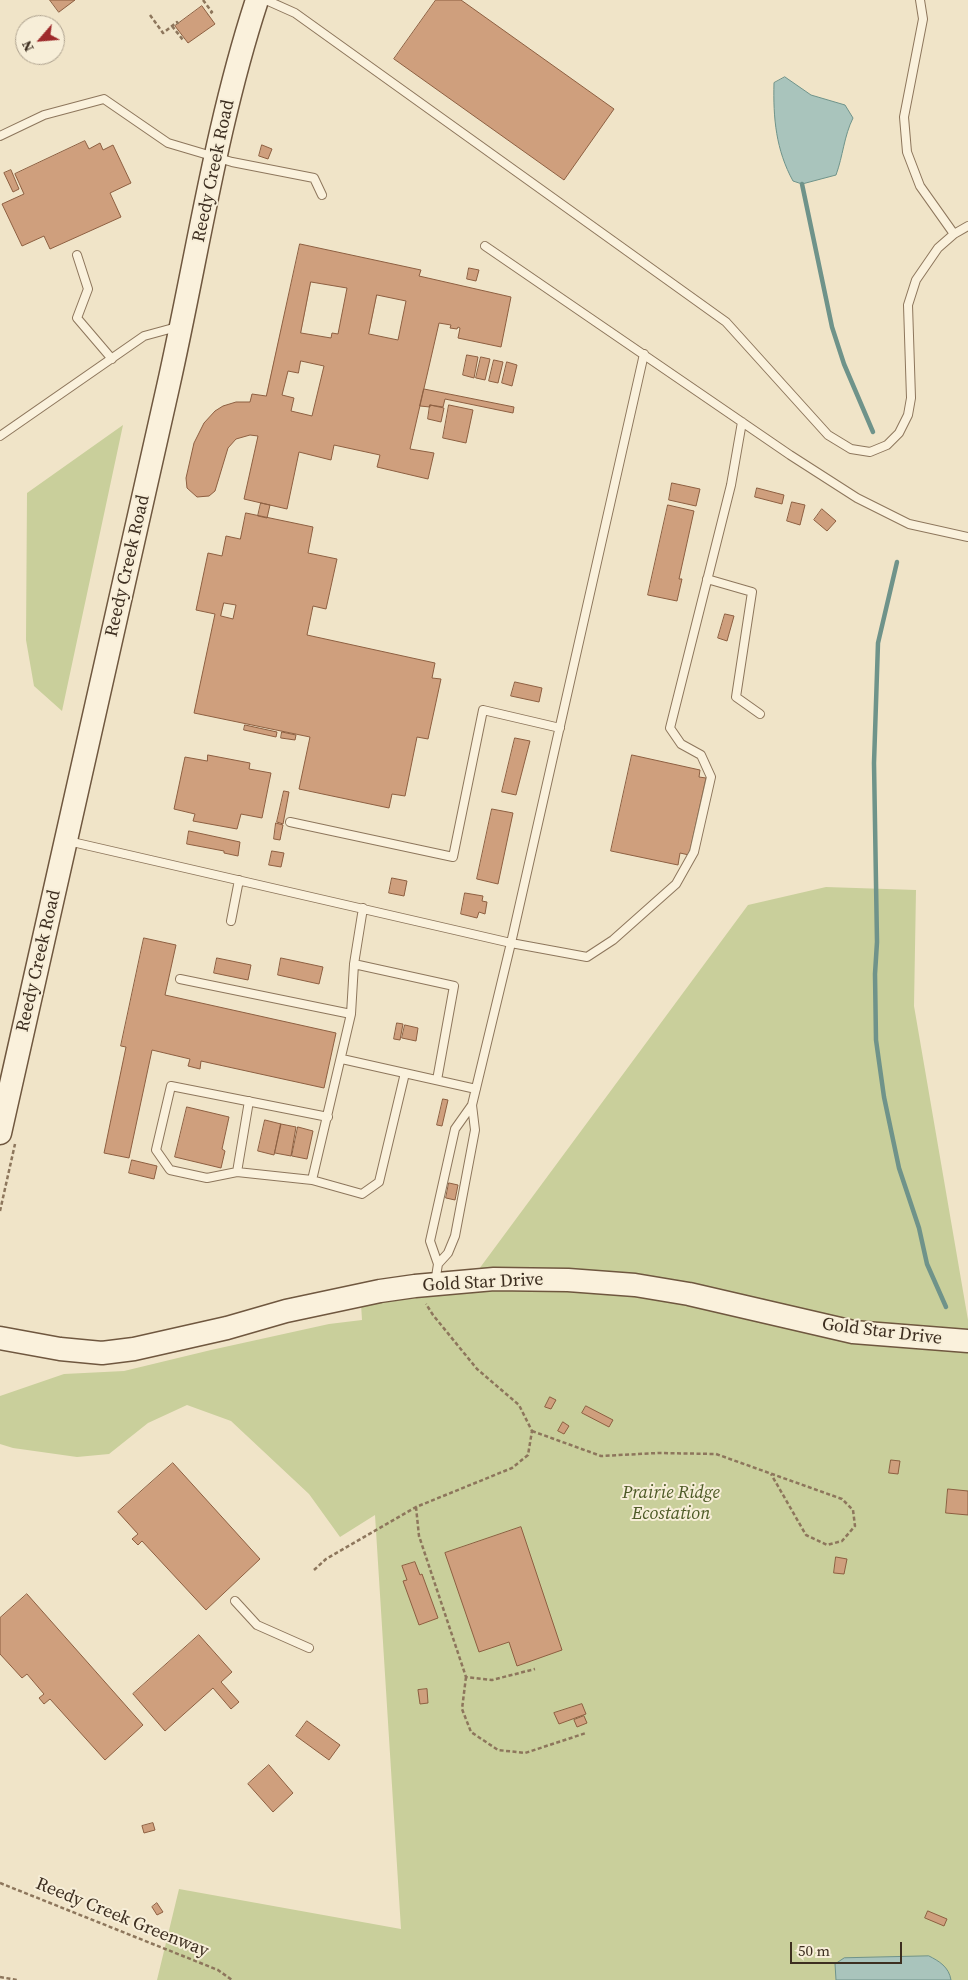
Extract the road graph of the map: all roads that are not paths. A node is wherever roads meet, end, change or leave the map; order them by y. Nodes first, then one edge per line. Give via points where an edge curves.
1 (257, 0) edge
2 (266, 0) edge
3 (920, 0) edge
4 (0, 136) edge
5 (216, 158) junction
6 (322, 195) dead end
7 (968, 226) edge
8 (954, 234) junction
9 (485, 246) dead end
10 (77, 255) dead end
11 (182, 325) junction
12 (644, 354) junction
13 (112, 359) junction
14 (742, 422) junction
15 (0, 436) edge
16 (968, 537) edge
17 (707, 579) junction
18 (760, 714) dead end
19 (560, 728) junction
20 (290, 822) dead end
21 (66, 840) junction
22 (239, 880) junction
23 (363, 908) junction
24 (231, 921) dead end
25 (511, 943) junction
26 (354, 964) junction
27 (180, 979) dead end
28 (351, 1014) junction
29 (342, 1058) junction
30 (405, 1073) junction
31 (437, 1080) junction
32 (476, 1089) junction
33 (4, 1098) edge
34 (249, 1101) junction
35 (472, 1105) junction
36 (328, 1117) junction
37 (0, 1133) edge
38 (236, 1172) junction
39 (312, 1180) junction
40 (429, 1278) junction
41 (0, 1338) edge
42 (968, 1341) edge
43 (235, 1601) dead end
44 (309, 1648) dead end

1 - 5 main road, Reedy Creek Road
2 - 8 lane via 295,13 726,322 828,434 851,449 870,452 887,445 899,433 908,415 911,398 908,305 916,280 938,248
3 - 8 lane via 923,19 904,117 907,152 920,186
4 - 5 lane via 44,115 104,99 168,143
5 - 6 lane via 314,178
5 - 11 main road, Reedy Creek Road
7 - 8 lane
9 - 12 lane
10 - 13 lane via 88,289 77,318
11 - 13 lane via 144,336
11 - 21 main road, Reedy Creek Road
12 - 14 lane
12 - 19 lane
13 - 15 lane
14 - 16 lane via 857,498 909,524
14 - 17 lane via 731,485
17 - 18 lane via 752,592 736,697
17 - 25 lane via 670,728 681,744 701,755 711,777 694,852 676,884 613,940 587,957
19 - 20 lane via 483,710 453,857
19 - 25 lane
21 - 22 lane
21 - 33 main road, Reedy Creek Road
22 - 23 lane
22 - 24 lane
23 - 25 lane
23 - 26 lane
25 - 32 lane
26 - 28 lane
26 - 31 lane via 454,986
27 - 28 lane
28 - 29 lane
29 - 30 lane
29 - 36 lane
30 - 31 lane
30 - 39 lane via 378,1182 362,1194
31 - 32 lane
32 - 35 lane
33 - 37 main road, Reedy Creek Road
34 - 36 lane
34 - 38 lane
34 - 38 lane via 171,1086 156,1150 170,1170 206,1178
35 - 40 lane via 455,1129 430,1241
35 - 40 lane via 475,1130 455,1236 448,1253
36 - 39 lane
38 - 39 lane
40 - 41 main road, Gold Star Drive via 134,1349 102,1353
40 - 42 main road, Gold Star Drive via 634,1285 698,1296 853,1332
43 - 44 lane via 257,1624

